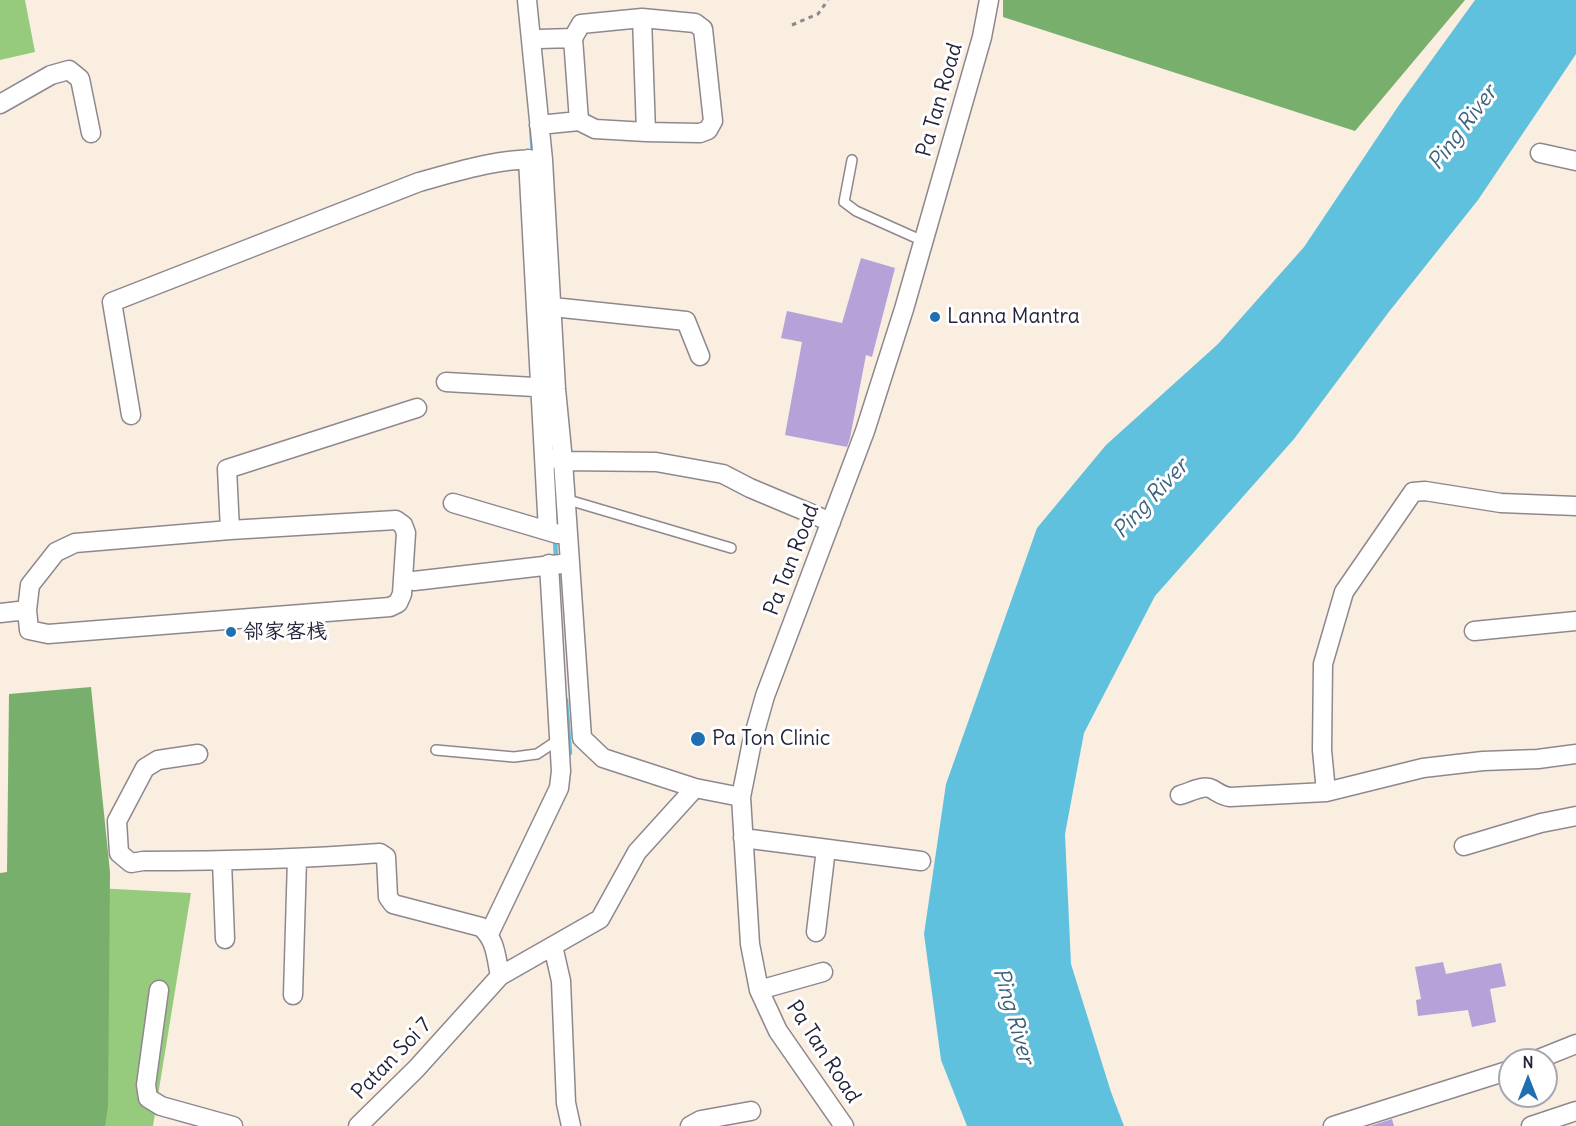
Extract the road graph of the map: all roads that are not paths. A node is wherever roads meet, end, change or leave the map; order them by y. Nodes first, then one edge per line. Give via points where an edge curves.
1 (527, 0) edge
2 (989, 0) edge
3 (642, 18) junction
4 (573, 38) junction
5 (539, 39) dead end
6 (0, 104) edge
7 (579, 121) junction
8 (539, 125) junction
9 (646, 132) junction
10 (91, 133) dead end
11 (1540, 153) dead end
12 (536, 159) junction
13 (852, 160) dead end
14 (1576, 161) edge
15 (923, 241) junction
16 (544, 306) junction
17 (700, 356) dead end
18 (446, 382) dead end
19 (549, 387) junction
20 (417, 408) dead end
21 (131, 415) dead end
22 (544, 455) junction
23 (563, 461) junction
24 (566, 499) junction
25 (453, 503) dead end
26 (1576, 506) edge
27 (831, 522) junction
28 (230, 530) junction
29 (548, 531) junction
30 (568, 537) junction
31 (731, 548) dead end
32 (570, 563) junction
33 (549, 564) junction
34 (414, 581) dead end
35 (27, 610) junction
36 (0, 613) edge
37 (1576, 621) edge
38 (574, 628) junction
39 (553, 630) junction
40 (1474, 631) dead end
41 (582, 738) junction
42 (558, 740) junction
43 (436, 750) dead end
44 (198, 754) dead end
45 (1576, 754) edge
46 (695, 788) junction
47 (1326, 792) junction
48 (1180, 795) dead end
49 (741, 797) junction
50 (1576, 816) edge
51 (743, 838) junction
52 (1464, 846) dead end
53 (826, 849) junction
54 (297, 859) junction
55 (222, 861) junction
56 (921, 861) dead end
57 (816, 932) dead end
58 (489, 934) junction
59 (225, 939) dead end
60 (553, 946) junction
61 (822, 972) dead end
62 (500, 976) junction
63 (159, 990) dead end
64 (759, 990) junction
65 (293, 995) dead end
66 (1576, 1044) edge
67 (1558, 1051) edge
68 (1498, 1074) edge
69 (751, 1112) dead end
70 (1575, 1116) edge
71 (233, 1126) edge
72 (358, 1126) edge
73 (571, 1126) edge
74 (690, 1126) edge
75 (844, 1126) edge
76 (1332, 1126) edge
77 (1532, 1126) edge

1 - 8 street
2 - 15 street, Pa Tan Road
3 - 4 street via 581,24
3 - 9 street
3 - 9 street via 695,23 703,29 713,121 708,130 700,133
4 - 5 street
4 - 7 street
6 - 10 street via 51,75 69,70 80,79
7 - 8 street
7 - 9 street via 595,129
8 - 12 street
11 - 14 street
12 - 16 street
12 - 21 street via 465,169 419,182 112,302
13 - 15 lane via 844,202
15 - 27 street, Pa Tan Road via 865,431
16 - 17 street via 686,321
16 - 19 street
18 - 19 street
19 - 22 street
19 - 23 street
20 - 28 street via 227,469
22 - 23 street
22 - 29 street
23 - 24 street
23 - 27 street via 656,462 723,474
24 - 30 street
24 - 31 lane
25 - 29 street
26 - 47 street via 1413,492 1344,592 1323,664 1322,750
27 - 49 street, Pa Tan Road via 765,696
28 - 35 street via 75,543 56,552 30,585
28 - 35 street via 396,520 406,533 402,594 398,603 390,607 48,634 29,630
29 - 30 street
30 - 32 street
32 - 33 street
32 - 38 street
33 - 34 street
33 - 39 street
35 - 36 street
37 - 40 street
38 - 39 street
38 - 41 street
39 - 42 street
41 - 42 street
41 - 46 street via 603,758
42 - 43 lane via 537,754 514,758
42 - 58 street via 559,788
44 - 55 street via 158,760 145,768 117,821 119,853 131,863
45 - 47 street via 1423,768
46 - 49 street
46 - 60 street, Patan Soi 7 via 637,852 600,919
47 - 48 street via 1230,797 1204,788
49 - 51 street, Pa Tan Road
50 - 52 street
51 - 53 street
51 - 64 street, Pa Tan Road via 750,944
53 - 56 street
53 - 57 street
54 - 55 street
54 - 58 street via 380,853 386,857 388,897 393,904 481,927
54 - 65 street
55 - 59 street
58 - 62 street
60 - 62 street, Patan Soi 7
60 - 73 street via 561,981 566,1103
61 - 64 street
62 - 72 street, Patan Soi 7
63 - 71 street via 146,1084 148,1098
64 - 75 street, Pa Tan Road via 778,1031
66 - 67 street
68 - 76 street
69 - 74 street via 701,1120
70 - 77 street

